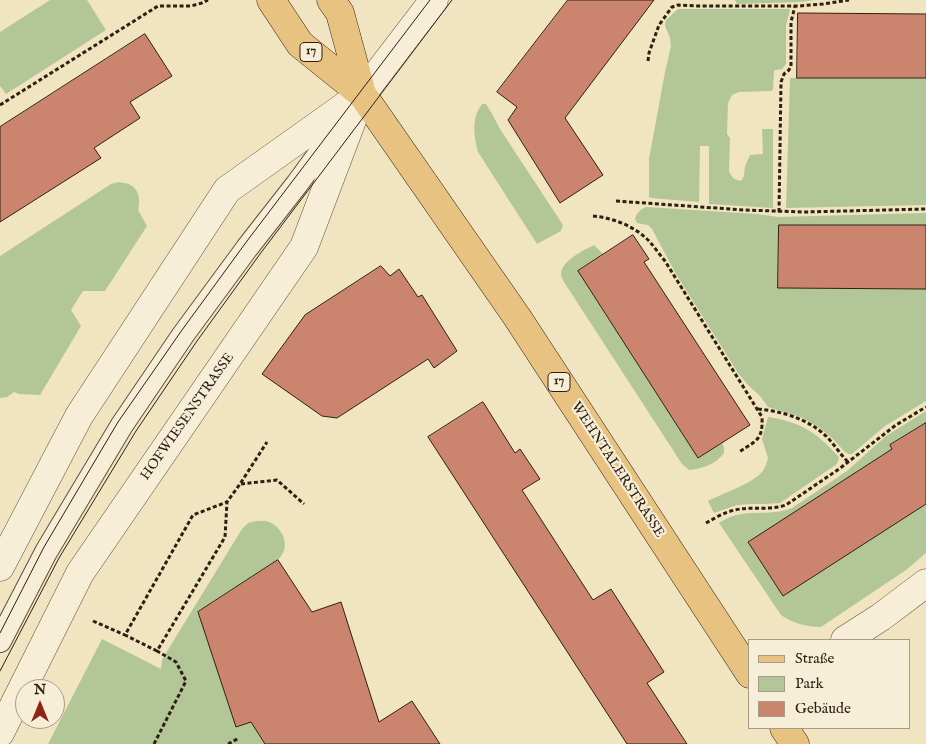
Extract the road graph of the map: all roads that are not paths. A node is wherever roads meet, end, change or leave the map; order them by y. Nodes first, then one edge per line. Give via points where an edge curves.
1 (271, 0) edge
2 (331, 0) edge
3 (434, 0) edge
4 (362, 94) junction
5 (0, 567) edge
6 (926, 583) edge
7 (847, 639) edge
8 (0, 641) edge
9 (748, 671) edge
10 (785, 729) edge
11 (0, 733) edge
12 (795, 744) edge

1 - 4 main road, WEHNTALERSTRASSE / 17 via 300,44
2 - 4 main road, WEHNTALERSTRASSE via 340,13
3 - 4 street, HOFWIESENSTRASSE
4 - 5 street, HOFWIESENSTRASSE via 227,190 79,416
4 - 8 lane, HOFWIESENSTRASSE via 183,335 122,425 46,552
4 - 9 main road, WEHNTALERSTRASSE / 17 via 517,317
4 - 11 street, HOFWIESENSTRASSE via 304,247 80,573
6 - 7 street
10 - 12 main road

